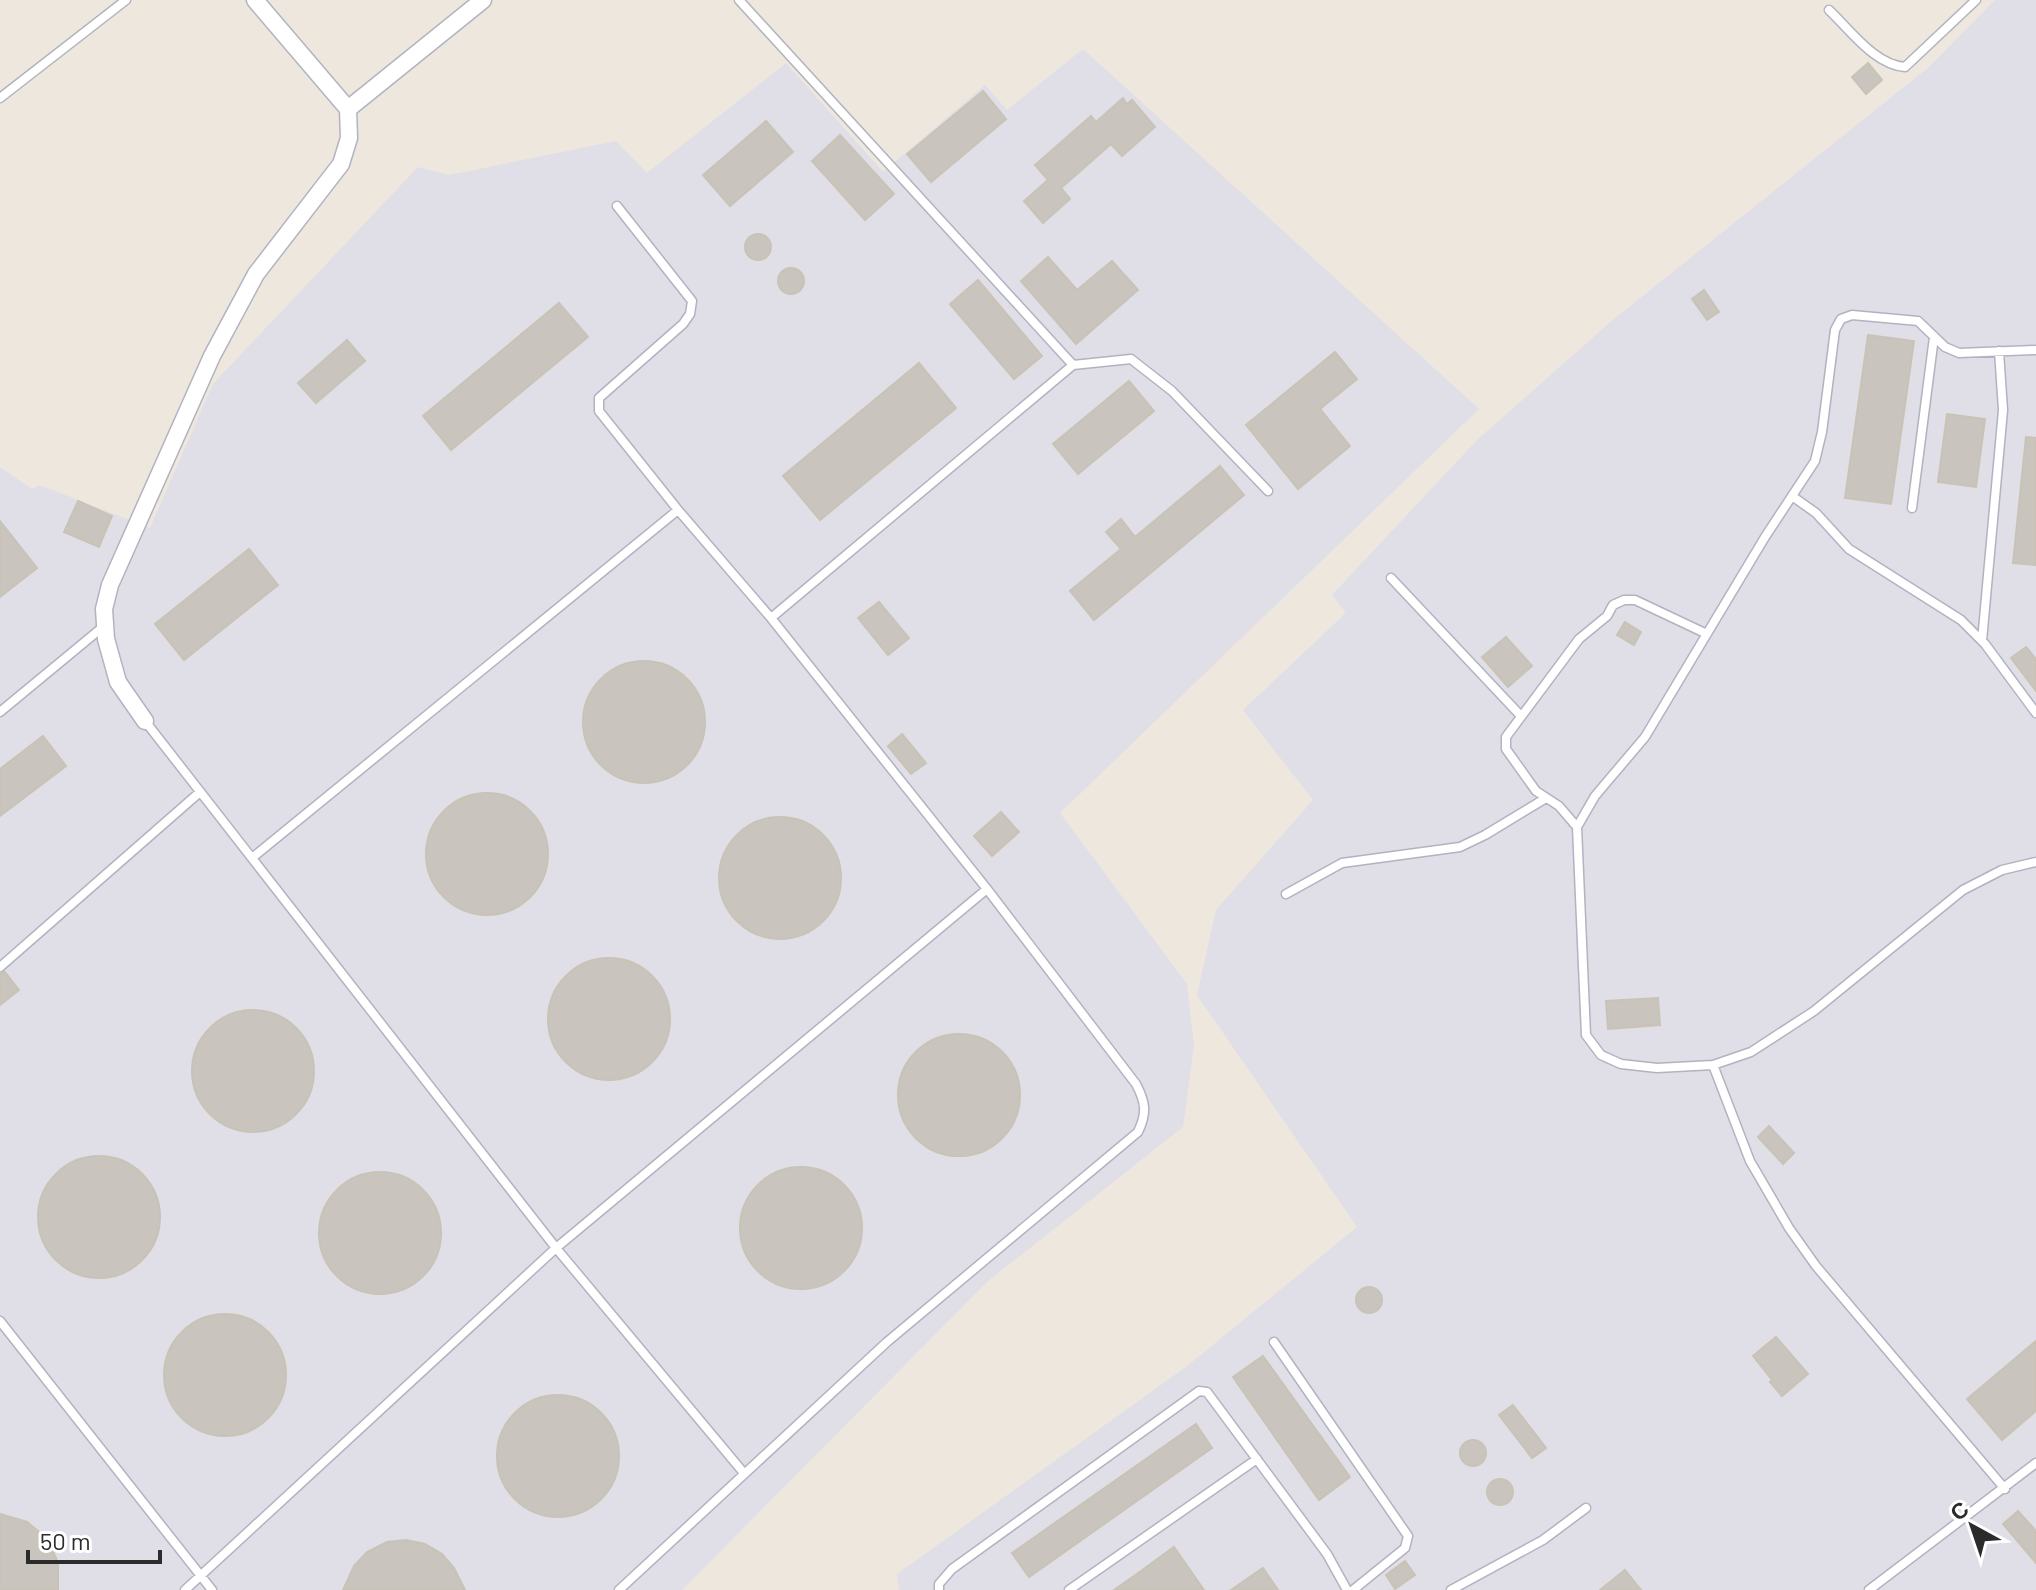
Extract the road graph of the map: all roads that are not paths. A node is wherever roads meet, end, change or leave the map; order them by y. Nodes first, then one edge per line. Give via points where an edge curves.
1 (126, 0) edge
2 (255, 0) edge
3 (483, 0) edge
4 (739, 0) edge
5 (1976, 0) edge
6 (1829, 10) dead end
7 (0, 98) edge
8 (348, 109) junction
9 (617, 206) dead end
10 (1934, 337) junction
11 (2036, 350) edge
12 (1999, 351) junction
13 (1073, 365) junction
14 (1268, 491) dead end
15 (1792, 496) junction
16 (1912, 508) dead end
17 (678, 510) junction
18 (1391, 578) dead end
19 (771, 618) junction
20 (105, 625) junction
21 (1707, 634) junction
22 (1982, 641) junction
23 (0, 712) edge
24 (2036, 713) edge
25 (1520, 715) junction
26 (145, 721) joint
27 (200, 792) junction
28 (1546, 798) junction
29 (1577, 827) junction
30 (252, 858) junction
31 (2036, 862) edge
32 (987, 889) junction
33 (1286, 894) dead end
34 (0, 967) edge
35 (1713, 1065) junction
36 (556, 1248) junction
37 (0, 1321) edge
38 (1274, 1342) dead end
39 (1257, 1459) junction
40 (2036, 1463) edge
41 (743, 1472) junction
42 (2005, 1489) junction
43 (1586, 1508) dead end
44 (201, 1576) junction
45 (185, 1590) edge
46 (212, 1590) edge
47 (619, 1590) edge
48 (939, 1590) edge
49 (1069, 1590) edge
50 (1350, 1590) edge
51 (1451, 1590) edge
52 (1869, 1590) edge

1 - 7 lane
2 - 8 street
3 - 8 street
4 - 13 lane
5 - 6 lane via 1905,67 1882,60
8 - 20 street via 349,138 341,164 256,274 212,356 110,585
9 - 17 lane via 692,301 683,324 599,398 599,411
10 - 12 lane via 1959,353
10 - 15 lane via 1918,321 1852,315 1841,319 1815,461
10 - 16 lane
11 - 12 lane
12 - 22 lane via 2003,410
13 - 14 lane via 1131,359 1172,391
13 - 19 lane
15 - 21 lane
15 - 22 lane via 1849,549 1961,620
17 - 19 lane
17 - 30 lane
18 - 25 lane
19 - 32 lane
20 - 23 lane
20 - 26 street via 118,682
21 - 25 lane via 1635,600 1624,600 1579,639
21 - 29 lane via 1645,737 1595,796
22 - 24 lane
25 - 28 lane via 1506,737 1506,749
26 - 27 lane
27 - 30 lane
27 - 34 lane
28 - 29 lane
28 - 33 lane via 1460,847 1342,863
29 - 35 lane via 1586,1035 1601,1055 1621,1064
30 - 36 lane
31 - 35 lane via 2002,870 1963,890 1814,1011 1751,1052
32 - 36 lane
32 - 41 lane via 1136,1084 1146,1115 1138,1132 887,1342
35 - 42 lane via 1750,1161 1789,1228
36 - 41 lane
36 - 44 lane
37 - 44 lane
38 - 50 lane via 1408,1536 1405,1548
39 - 48 lane via 1207,1392 1199,1391 952,1569
39 - 49 lane
39 - 50 lane
40 - 42 lane
41 - 47 lane
42 - 52 lane
43 - 51 lane via 1534,1546
44 - 45 lane
44 - 46 lane

